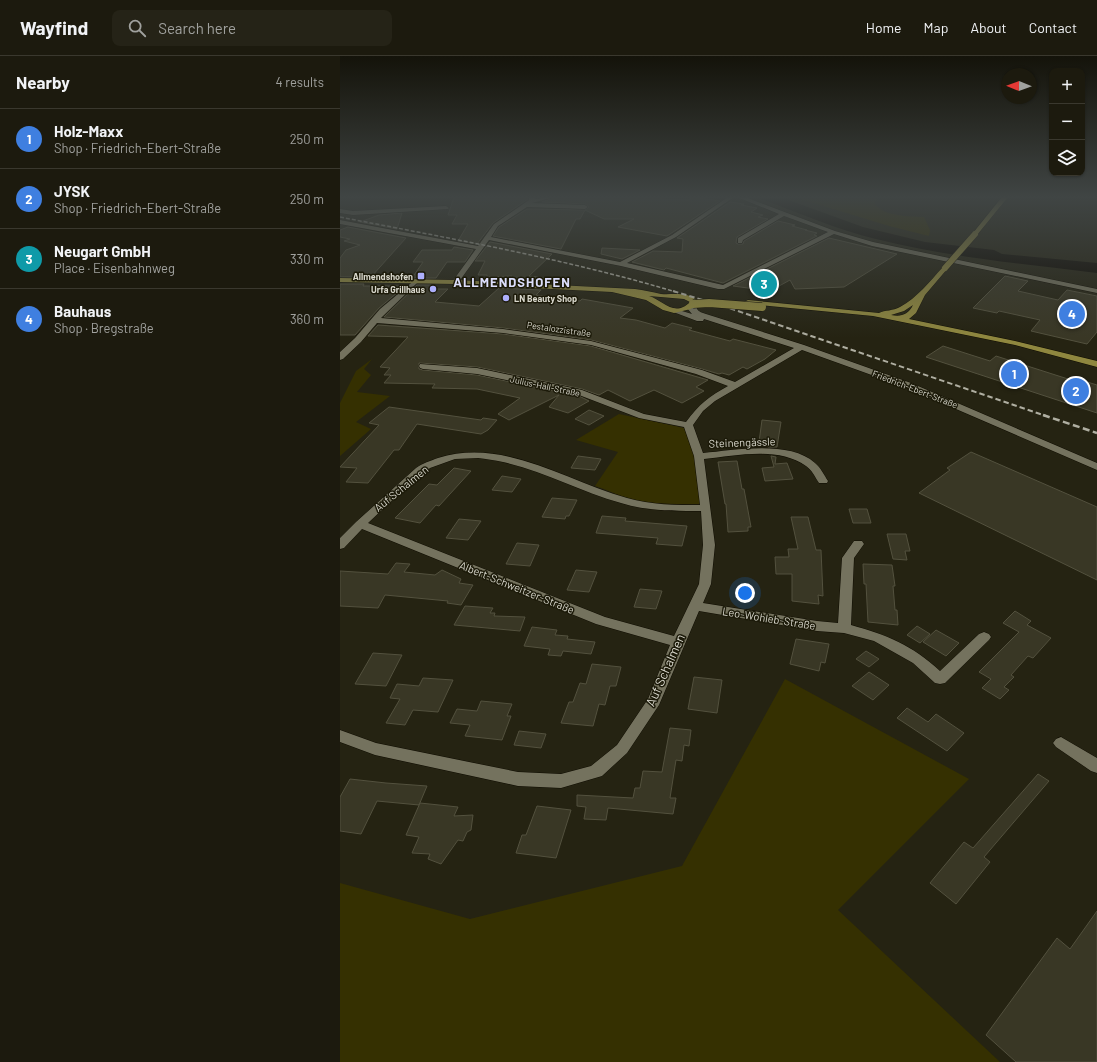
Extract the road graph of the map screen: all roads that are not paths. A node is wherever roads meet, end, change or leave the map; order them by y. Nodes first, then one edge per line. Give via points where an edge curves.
1 (458, 244) edge
2 (483, 244) edge
3 (518, 244) edge
4 (659, 244) edge
5 (809, 244) edge
6 (872, 244) edge
7 (966, 244) edge
8 (480, 248) junction
9 (622, 264) junction
10 (340, 280) edge
11 (416, 281) junction
12 (456, 282) junction
13 (615, 291) junction
14 (1097, 291) edge
15 (922, 295) junction
16 (670, 297) junction
17 (659, 303) junction
18 (691, 303) junction
19 (672, 310) junction
20 (916, 310) junction
21 (873, 314) junction
22 (375, 320) junction
23 (900, 320) junction
24 (729, 324) junction
25 (943, 327) junction
26 (801, 347) junction
27 (340, 357) edge
28 (1097, 364) edge
29 (423, 366) dead end
30 (735, 384) junction
31 (688, 425) junction
32 (700, 456) junction
33 (1097, 467) edge
34 (823, 481) dead end
35 (706, 508) junction
36 (360, 524) junction
37 (858, 544) dead end
38 (340, 545) edge
39 (695, 606) junction
40 (844, 628) junction
41 (984, 637) dead end
42 (678, 642) junction
43 (340, 736) edge
44 (1061, 743) dead end
45 (1097, 766) edge

1 - 8 street
2 - 8 street
3 - 9 street
4 - 9 street
5 - 9 street via 724,287
6 - 14 street
7 - 15 main road, bridge
8 - 12 street
10 - 11 main road, Friedrich-Ebert-Straße
11 - 12 main road, Friedrich-Ebert-Straße
11 - 22 street
12 - 13 main road, Friedrich-Ebert-Straße
13 - 16 main road, Friedrich-Ebert-Straße via 635,291
13 - 17 main road, Friedrich-Ebert-Straße via 651,298
15 - 20 main road
15 - 21 main road via 901,310 889,314
16 - 17 main road
16 - 18 main road, Friedrich-Ebert-Straße
17 - 19 main road, Friedrich-Ebert-Straße via 664,308
18 - 19 main road via 681,310
18 - 21 main road via 727,300
18 - 23 main road, bridge
18 - 24 street, Friedrich-Ebert-Straße via 695,313
19 - 24 street, Friedrich-Ebert-Straße
20 - 23 main road
20 - 25 main road via 925,319
21 - 23 main road
22 - 27 street
22 - 30 street, Pestalozzistraße via 502,331 591,343
23 - 25 main road
24 - 26 street, Friedrich-Ebert-Straße
25 - 28 main road
26 - 30 street
26 - 33 street, Friedrich-Ebert-Straße via 908,385
29 - 31 street, Julius-Hall-Straße via 477,371 582,393 642,416
30 - 31 street via 700,409
31 - 32 street, Auf Schalmen
32 - 34 street, Steinengässle via 775,451 794,455 810,464
32 - 35 street, Auf Schalmen
35 - 36 street, Auf Schalmen via 669,509 624,501 532,467 499,458 463,455 428,465 373,510
35 - 39 street, Auf Schalmen via 709,545 705,584
36 - 38 street, Auf Schalmen
36 - 42 street, Albert-Schweitzer-Straße via 601,621
37 - 40 street via 848,558
39 - 40 street, Leo-Wohleb-Straße via 816,626
39 - 42 street, Auf Schalmen
40 - 41 street, Leo-Wohleb-Straße via 879,638 918,659 940,679
42 - 43 street, Auf Schalmen via 654,701 622,749 596,771 561,781 518,779 375,749
44 - 45 street

